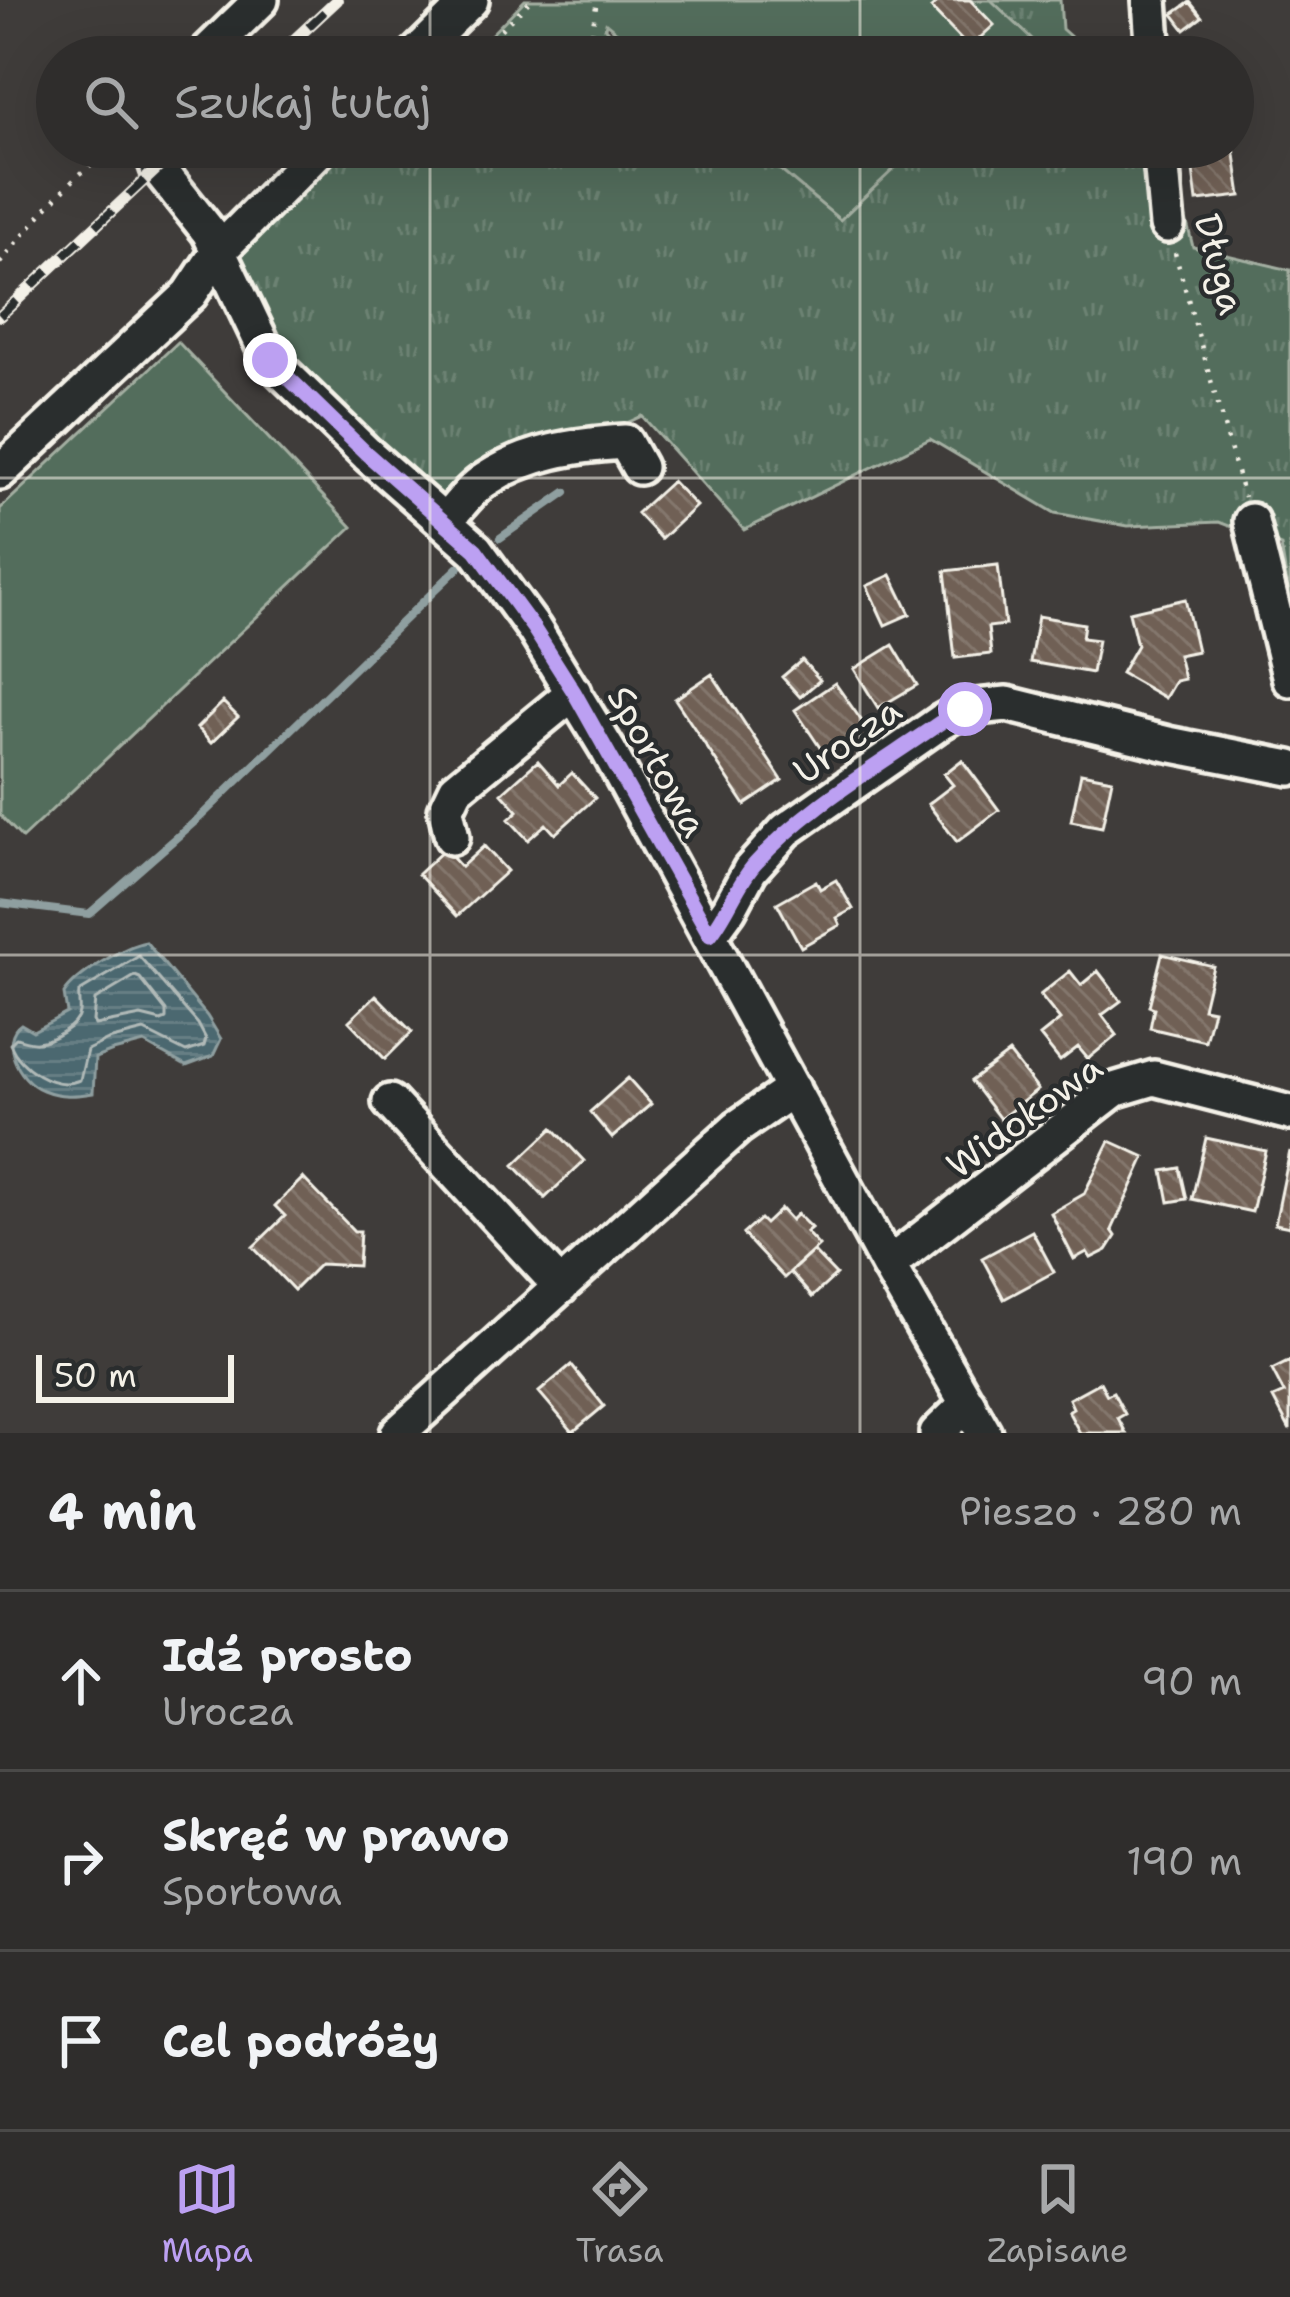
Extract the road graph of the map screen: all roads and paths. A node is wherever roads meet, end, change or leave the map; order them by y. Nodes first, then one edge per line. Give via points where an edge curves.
1 (261, 0) edge
2 (471, 0) edge
3 (531, 0) edge
4 (597, 0) edge
5 (1150, 0) edge
6 (224, 36) edge
7 (434, 36) edge
8 (494, 36) edge
9 (591, 36) edge
10 (1153, 36) edge
11 (87, 168) edge
12 (158, 168) edge
13 (301, 168) edge
14 (1162, 168) edge
15 (1167, 225) joint
16 (218, 253) junction
17 (0, 263) edge
18 (639, 467) dead end
19 (0, 472) edge
20 (1251, 521) joint
21 (444, 522) junction
22 (1290, 679) edge
23 (574, 692) junction
24 (1290, 768) edge
25 (452, 837) dead end
26 (710, 935) junction
27 (793, 1089) junction
28 (391, 1102) dead end
29 (1290, 1112) edge
30 (888, 1265) junction
31 (561, 1287) junction
32 (976, 1418) edge
33 (398, 1433) edge
34 (937, 1433) edge

1 - 6 street
2 - 7 street
3 - 8 path
4 - 9 path
5 - 10 street
11 - 17 path
12 - 16 street, Sportowa
13 - 16 street
14 - 15 street, Długa
15 - 20 path, Długa
16 - 19 street via 190,294
16 - 21 street, Sportowa via 270,360
18 - 21 street via 625,442 536,455 482,481
20 - 22 street
21 - 23 street, Sportowa via 476,550
23 - 25 street via 455,790 446,810
23 - 26 street, Sportowa
24 - 26 street, Urocza via 1007,704 965,709 786,830
26 - 27 street, Sportowa
27 - 30 street, Sportowa
27 - 31 street via 738,1127
28 - 31 street
29 - 30 street, Widokowa via 1154,1078 1114,1090
30 - 32 street, Sportowa
31 - 33 street
32 - 34 street

